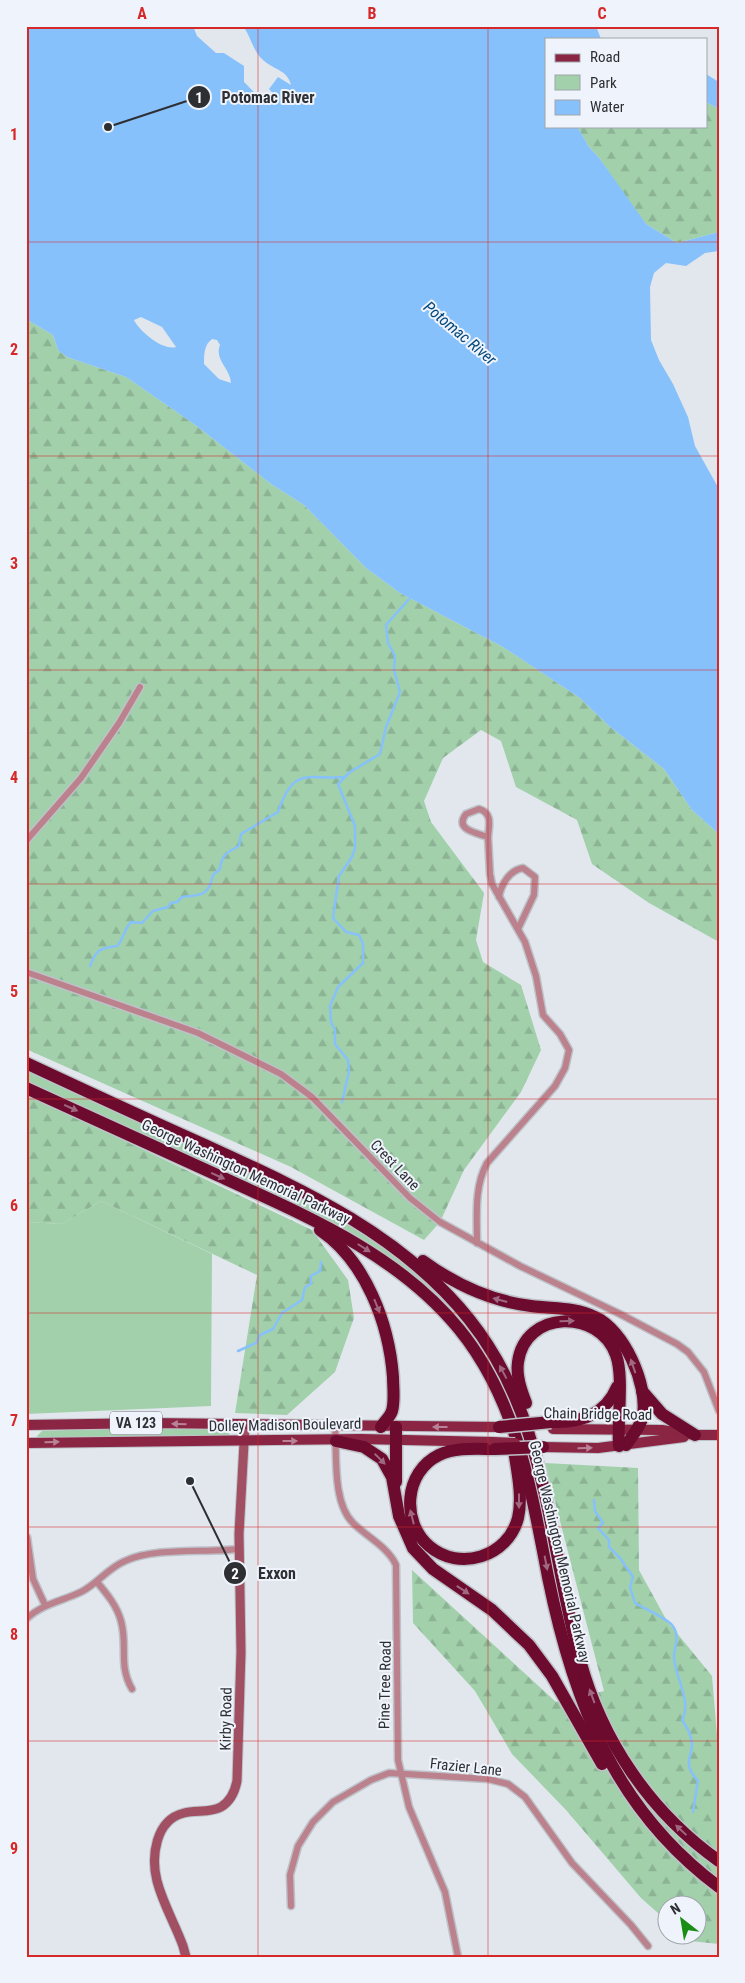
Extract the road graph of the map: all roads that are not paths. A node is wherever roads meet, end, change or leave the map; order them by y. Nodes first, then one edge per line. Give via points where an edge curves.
1 (140, 688) dead end
2 (488, 837) junction
3 (26, 841) edge
4 (499, 897) junction
5 (518, 929) junction
6 (26, 972) edge
7 (26, 1063) edge
8 (26, 1088) edge
9 (287, 1207) junction
10 (382, 1238) junction
11 (477, 1243) junction
12 (618, 1385) junction
13 (642, 1391) junction
14 (719, 1411) edge
15 (510, 1418) junction
16 (27, 1425) edge
17 (245, 1425) junction
18 (552, 1425) junction
19 (335, 1426) junction
20 (380, 1427) junction
21 (494, 1427) joint
22 (618, 1430) junction
23 (637, 1430) junction
24 (396, 1433) junction
25 (695, 1435) junction
26 (719, 1435) edge
27 (244, 1441) junction
28 (336, 1441) junction
29 (28, 1443) edge
30 (494, 1445) junction
31 (623, 1445) junction
32 (543, 1448) joint
33 (543, 1478) junction
34 (396, 1497) junction
35 (27, 1537) edge
36 (239, 1549) junction
37 (97, 1582) junction
38 (45, 1605) junction
39 (26, 1619) edge
40 (132, 1690) dead end
41 (401, 1774) junction
42 (660, 1835) junction
43 (719, 1861) edge
44 (719, 1887) edge
45 (291, 1906) dead end
46 (648, 1946) dead end
47 (186, 1957) edge
48 (458, 1957) edge

1 - 3 street via 81,778
2 - 2 street via 488,814 479,809 466,814 463,821 466,829
2 - 4 street via 490,874
4 - 5 street
4 - 5 street via 512,872 523,868 535,876 534,895
5 - 11 street via 532,963 540,1007 548,1022 567,1043 569,1057 555,1086 487,1162 482,1172 478,1191
6 - 11 street, Crest Lane via 198,1033 281,1074 326,1111 422,1209
7 - 10 highway, George Washington Memorial Parkway via 276,1177
8 -> 9 highway, George Washington Memorial Parkway
9 -> 15 highway, George Washington Memorial Parkway via 372,1253 434,1302 474,1348
9 -> 20 highway via 328,1235 357,1270 377,1304 391,1356 394,1400 391,1413
13 -> 10 highway via 623,1342 613,1328 600,1319 575,1310 520,1305 482,1294 455,1282 417,1256
33 -> 10 highway, George Washington Memorial Parkway via 521,1411 487,1344 439,1285
11 - 14 street, Crest Lane via 677,1344 704,1372
12 - 18 highway via 609,1402 592,1416
12 - 22 highway
33 -> 12 highway via 518,1372 520,1354 526,1342 554,1322 574,1321 589,1325 602,1334 613,1349 618,1362
13 - 23 highway via 643,1414
13 - 25 highway via 662,1414
15 -> 30 highway via 519,1491 518,1516 512,1532 500,1547 478,1558 459,1559 437,1551 422,1539 412,1517 410,1495 417,1476 426,1464 441,1454
15 -> 42 highway, George Washington Memorial Parkway via 527,1472 555,1608 581,1700 596,1738 615,1772
17 -> 16 main road, Dolley Madison Boulevard / VA 123
16 - 29 main road
17 - 19 main road, Dolley Madison Boulevard / VA 123
17 - 27 main road, Kirby Road
18 - 21 highway, bridge
18 - 22 main road, Chain Bridge Road
19 - 20 main road, Dolley Madison Boulevard / VA 123
19 - 28 street, Pine Tree Road
20 - 24 main road, Dolley Madison Boulevard / VA 123
21 -> 24 main road, Dolley Madison Boulevard / VA 123
22 - 23 main road, Chain Bridge Road
22 - 31 highway
23 - 25 main road, Chain Bridge Road
23 - 31 highway
24 - 28 main road, Dolley Madison Boulevard / VA 123
24 - 30 main road, Dolley Madison Boulevard / VA 123
24 - 34 highway
25 - 26 main road, Chain Bridge Road
25 - 31 main road, Chain Bridge Road
27 -> 28 main road, Dolley Madison Boulevard / VA 123
29 -> 27 main road, Dolley Madison Boulevard / VA 123
27 - 36 main road, Kirby Road
28 -> 34 highway via 364,1447 382,1459 392,1477
28 - 41 street, Pine Tree Road via 339,1494 346,1513 388,1553 396,1566 397,1742
30 - 32 highway, bridge
32 -> 31 main road, Chain Bridge Road
43 -> 33 highway, George Washington Memorial Parkway via 679,1828 648,1795 602,1720 576,1644
34 -> 42 highway via 404,1529 418,1554 439,1574 500,1616 529,1645 552,1676 609,1776
35 - 38 street via 33,1579
36 - 37 street via 145,1554 122,1562
36 - 47 main road, Kirby Road via 240,1695 236,1787 232,1797 220,1808 183,1813 172,1818 161,1831 156,1846 157,1880
37 - 38 street
37 - 40 street via 111,1598 121,1620 124,1672
38 - 39 street
41 - 45 street, Frazier Lane via 389,1773 350,1791 312,1822 293,1860
41 - 46 street, Frazier Lane via 488,1779 517,1790 578,1870
41 - 48 street, Pine Tree Road via 412,1815 445,1892
42 - 44 highway, George Washington Memorial Parkway

